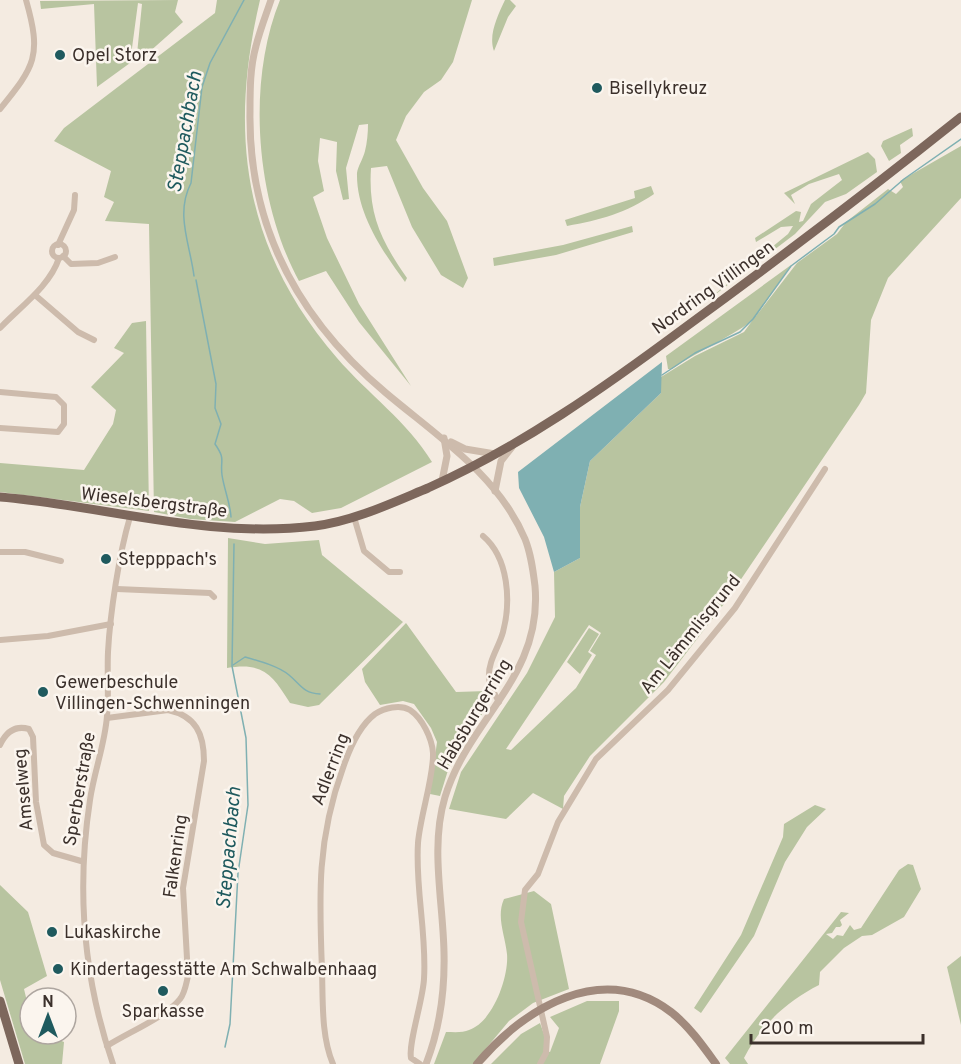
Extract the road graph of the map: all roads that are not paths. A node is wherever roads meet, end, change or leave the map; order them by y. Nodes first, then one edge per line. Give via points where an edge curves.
1 (26, 0) edge
2 (271, 0) edge
3 (0, 110) edge
4 (961, 117) edge
5 (75, 195) dead end
6 (61, 257) junction
7 (115, 257) dead end
8 (35, 295) junction
9 (0, 328) edge
10 (94, 340) dead end
11 (0, 392) edge
12 (0, 428) edge
13 (444, 438) junction
14 (513, 445) junction
15 (496, 454) junction
16 (474, 467) junction
17 (825, 469) dead end
18 (442, 482) junction
19 (495, 491) junction
20 (0, 497) edge
21 (354, 517) junction
22 (130, 518) junction
23 (483, 536) dead end
24 (0, 552) edge
25 (61, 561) dead end
26 (400, 572) dead end
27 (117, 589) junction
28 (214, 597) dead end
29 (111, 624) junction
30 (0, 640) edge
31 (500, 702) junction
32 (107, 718) junction
33 (0, 745) edge
34 (81, 861) junction
35 (0, 1001) edge
36 (540, 1009) junction
37 (107, 1046) junction
38 (19, 1064) edge
39 (112, 1064) edge
40 (333, 1064) edge
41 (420, 1064) edge
42 (426, 1064) edge
43 (477, 1064) edge
44 (540, 1064) edge
45 (716, 1064) edge

1 - 3 street via 35,50 22,83
2 - 13 street via 256,47 250,87 252,165 264,220 303,304 321,326 368,377
4 - 14 main road, Nordring Villingen via 855,203 698,319
5 - 6 street via 74,210 58,245 65,248
6 - 7 street via 71,264 98,264
6 - 8 street
8 - 9 street
8 - 10 street via 78,333
11 - 12 street via 57,394 64,405 64,424 58,432
13 - 15 street via 465,449
13 - 16 street, Habsburgerring
13 - 18 street via 447,456
14 - 15 main road, Nordring Villingen
14 - 19 street via 501,461
15 - 16 main road, Nordring Villingen
16 - 18 main road, Wieselsbergstraße
16 - 19 street, Habsburgerring
17 - 36 street, Am Lämmlisgrund via 735,608 668,690 596,759 558,822 538,874 525,891 521,922
18 - 21 main road, Wieselsbergstraße
19 - 31 street, Habsburgerring via 525,541 533,568 536,603 530,646
20 - 22 main road, Wieselsbergstraße
21 - 22 main road, Wieselsbergstraße via 283,529 220,529
21 - 26 street via 364,552 389,572
22 - 27 street, Sperberstraße
23 - 31 street via 493,545 504,573 507,605 503,633 489,667 489,679
24 - 25 street via 25,552
27 - 28 street via 210,593
27 - 29 street, Sperberstraße
29 - 30 street via 42,637
29 - 32 street, Sperberstraße
31 - 42 street, Habsburgerring via 464,752 442,807 438,864 444,977 442,1008
32 - 34 street, Sperberstraße
32 - 37 street, Falkenring via 178,712 198,727 204,743 204,760 183,888 186,989 167,1010
33 - 34 street, Amselweg via 10,730 20,726 29,729 44,845 53,853
34 - 37 street, Sperberstraße via 91,986
35 - 38 main road
36 - 43 main road via 496,1042
36 - 44 street, Am Lämmlisgrund via 547,1037 546,1053
36 - 45 main road via 591,991 638,995 672,1013
37 - 39 street, Sperberstraße
40 - 41 street, Adlerring via 326,1040 322,975 320,886 324,834 329,806 351,747 371,718 392,707 408,708 420,719 433,753 418,844 422,1004 409,1049 411,1058

